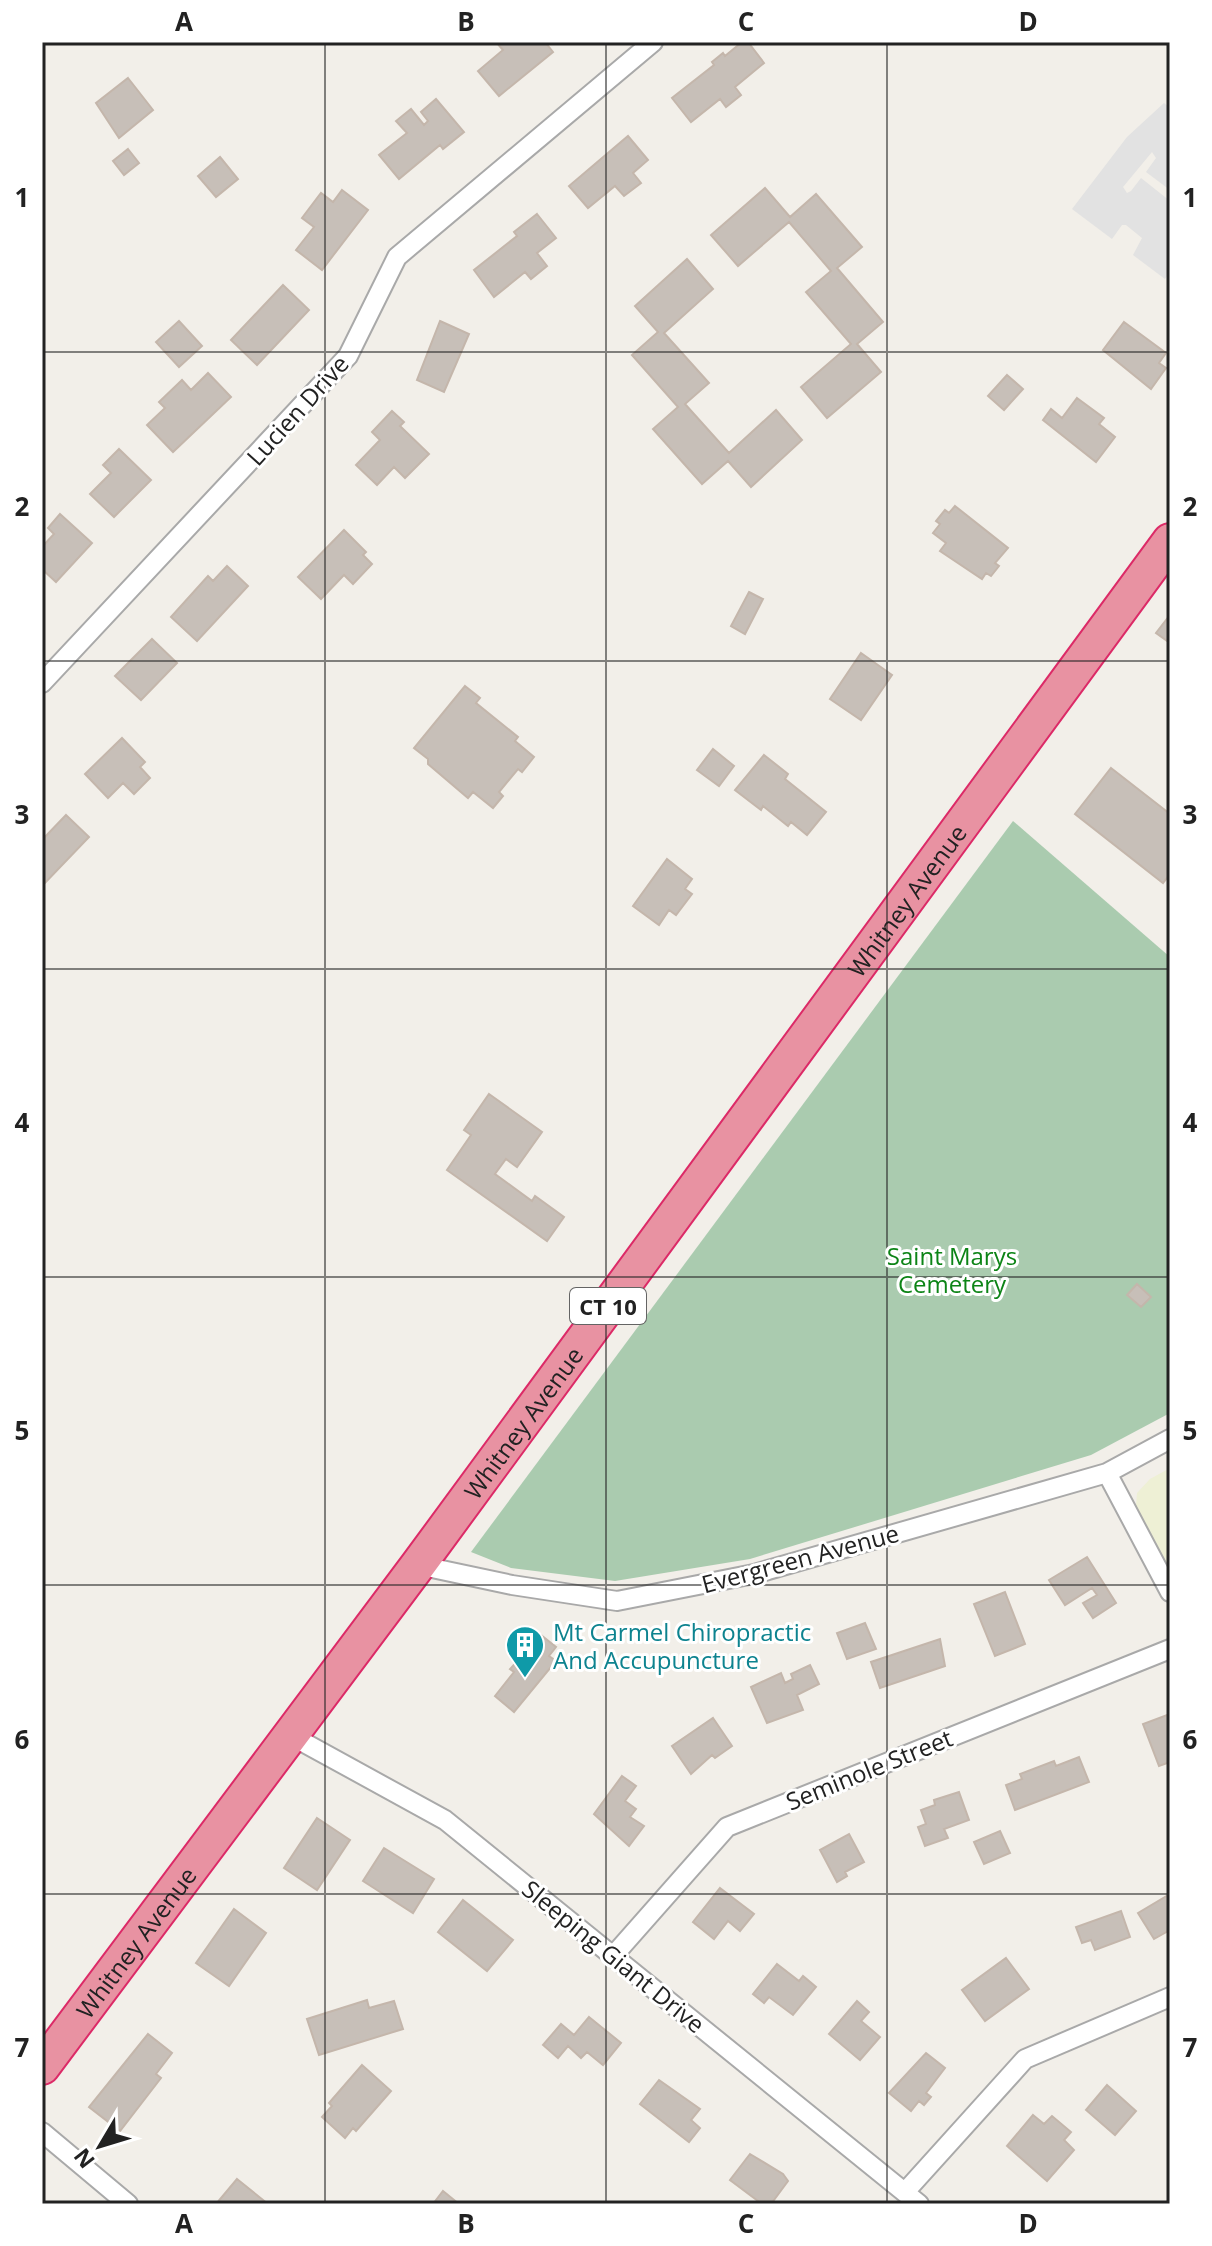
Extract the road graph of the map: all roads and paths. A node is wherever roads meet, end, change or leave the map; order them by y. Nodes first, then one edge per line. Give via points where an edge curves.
1 (653, 42) edge
2 (1170, 541) edge
3 (42, 683) edge
4 (1170, 1439) edge
5 (1107, 1473) junction
6 (418, 1565) junction
7 (1170, 1592) edge
8 (1170, 1649) edge
9 (290, 1735) junction
10 (614, 1955) junction
11 (1170, 1997) edge
12 (42, 2067) edge
13 (42, 2132) edge
14 (912, 2198) edge
15 (128, 2204) edge

1 - 3 street, Lucien Drive via 397,257 348,356
2 - 6 highway, Whitney Avenue / CT 10
4 - 5 street, Evergreen Avenue
5 - 6 street, Evergreen Avenue via 754,1574 617,1601
5 - 7 street
6 - 9 highway, Whitney Avenue / CT 10
8 - 10 street, Seminole Street via 727,1827
9 - 10 street, Sleeping Giant Drive via 445,1820
9 - 12 highway, Whitney Avenue / CT 10
10 - 14 street, Sleeping Giant Drive
11 - 14 street via 1025,2059
13 - 15 street

